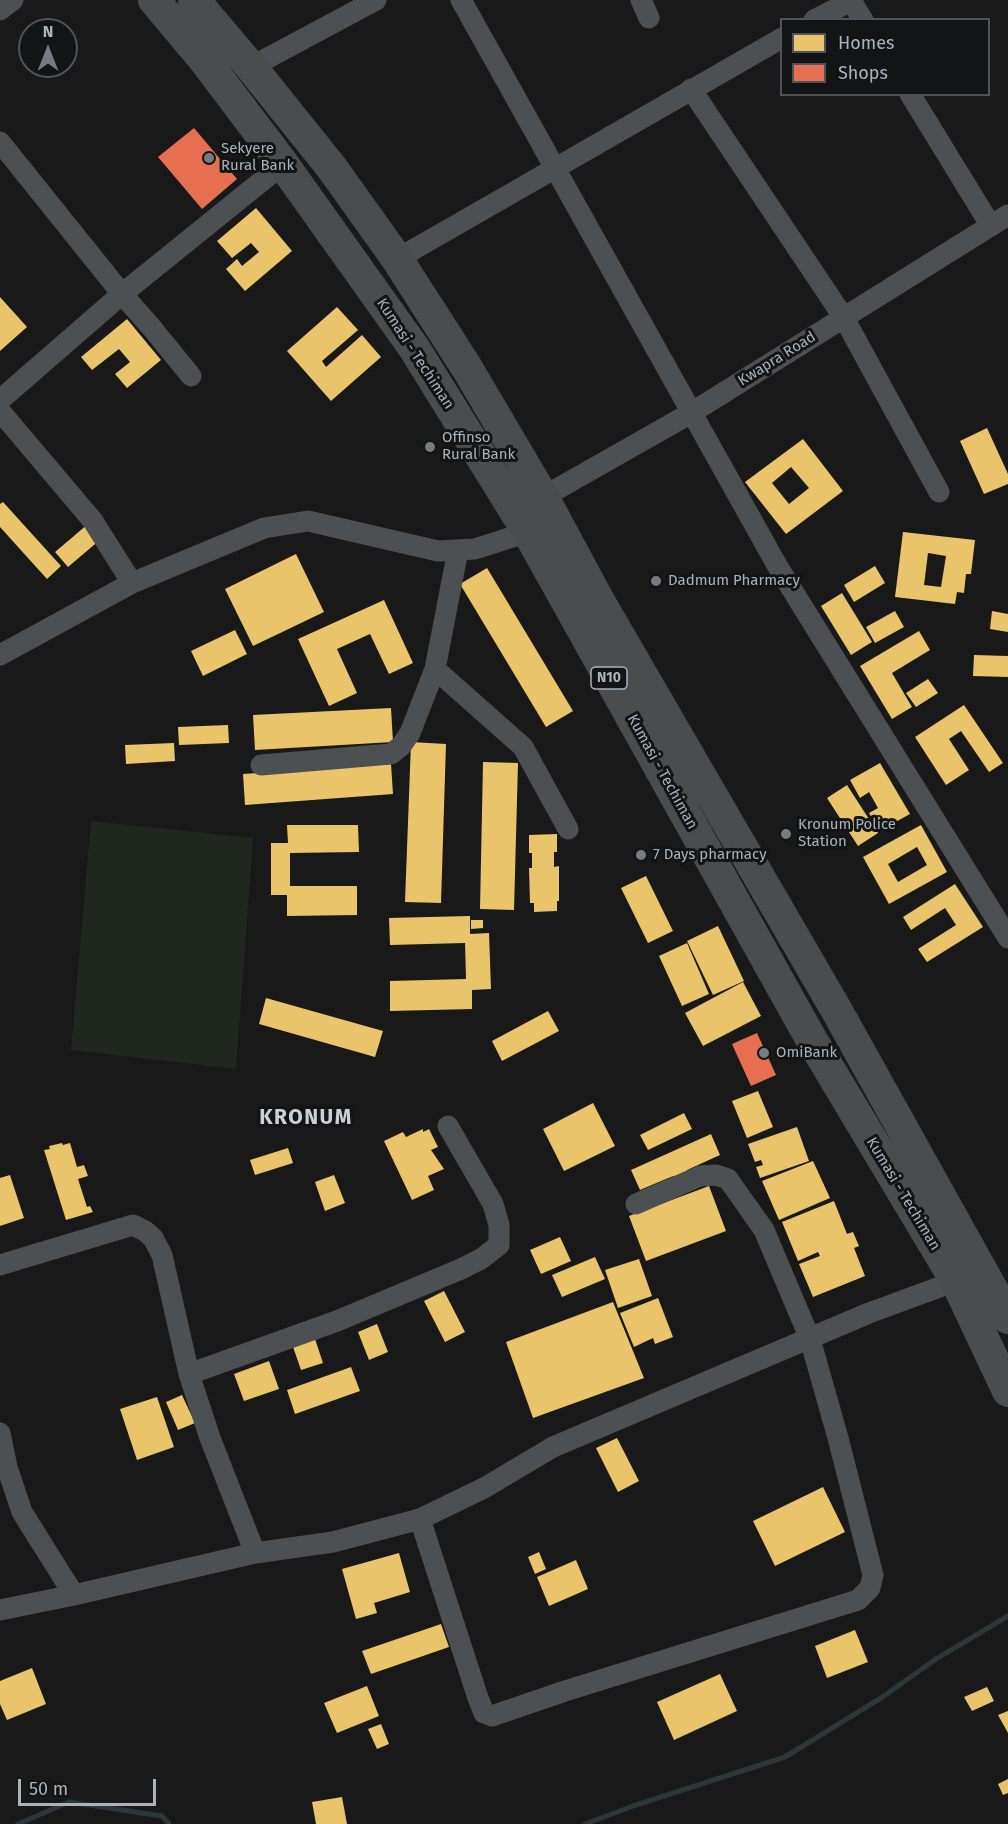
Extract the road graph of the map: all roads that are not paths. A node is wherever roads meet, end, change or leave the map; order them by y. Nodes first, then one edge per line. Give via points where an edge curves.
1 (13, 0) edge
2 (154, 0) edge
3 (194, 0) edge
4 (376, 0) edge
5 (461, 0) edge
6 (852, 0) edge
7 (0, 10) edge
8 (817, 18) edge
9 (862, 18) edge
10 (780, 39) edge
11 (251, 67) junction
12 (691, 89) junction
13 (911, 96) edge
14 (0, 142) edge
15 (283, 164) junction
16 (554, 167) junction
17 (1002, 222) edge
18 (397, 259) junction
19 (122, 294) junction
20 (844, 318) junction
21 (191, 376) dead end
22 (0, 400) edge
23 (0, 411) edge
24 (691, 413) junction
25 (939, 492) dead end
26 (543, 497) junction
27 (528, 532) junction
28 (458, 550) junction
29 (132, 583) junction
30 (0, 655) edge
31 (435, 669) junction
32 (261, 765) dead end
33 (568, 830) dead end
34 (1008, 938) edge
35 (448, 1126) dead end
36 (636, 1204) dead end
37 (0, 1265) edge
38 (956, 1281) junction
39 (1008, 1318) edge
40 (810, 1339) junction
41 (189, 1374) junction
42 (1008, 1391) edge
43 (0, 1433) edge
44 (420, 1519) junction
45 (255, 1553) junction
46 (74, 1595) junction
47 (0, 1610) edge

1 - 7 street
2 - 15 highway, Kumasi - Techiman / N10
3 - 11 highway, N10
4 - 11 street
5 - 16 street
6 - 8 street
6 - 9 street
10 - 12 street
11 - 18 highway, N10 via 332,168
12 - 16 street
12 - 20 street
13 - 17 street
14 - 19 street
15 - 19 street
15 - 27 highway, Kumasi - Techiman / N10 via 414,348
16 - 18 street
16 - 24 street
17 - 20 street, Kwapra Road
18 - 26 highway, N10
19 - 21 street
19 - 22 street
20 - 24 street, Kwapra Road
20 - 25 street
23 - 29 street via 93,521
24 - 26 street, Kwapra Road
24 - 34 street via 778,567
26 - 39 highway, N10
27 - 28 street via 475,549
27 - 38 highway, Kumasi - Techiman / N10 via 810,1037
28 - 29 street via 438,551 308,521 264,528
28 - 31 street
29 - 30 street
31 - 32 street via 410,733 391,754
31 - 33 street via 523,747
35 - 41 street via 493,1204 500,1225 500,1245 461,1269 337,1321
36 - 40 street via 700,1176 716,1174 728,1179 764,1230
37 - 41 street via 133,1225 145,1231 162,1255
38 - 40 street
38 - 42 highway, Kumasi - Techiman / N10
40 - 44 street via 553,1447 484,1488
40 - 44 street via 873,1575 870,1588 858,1600 492,1716 484,1713 478,1698
41 - 45 street
43 - 46 street via 22,1512
44 - 45 street via 333,1542
45 - 46 street
46 - 47 street

